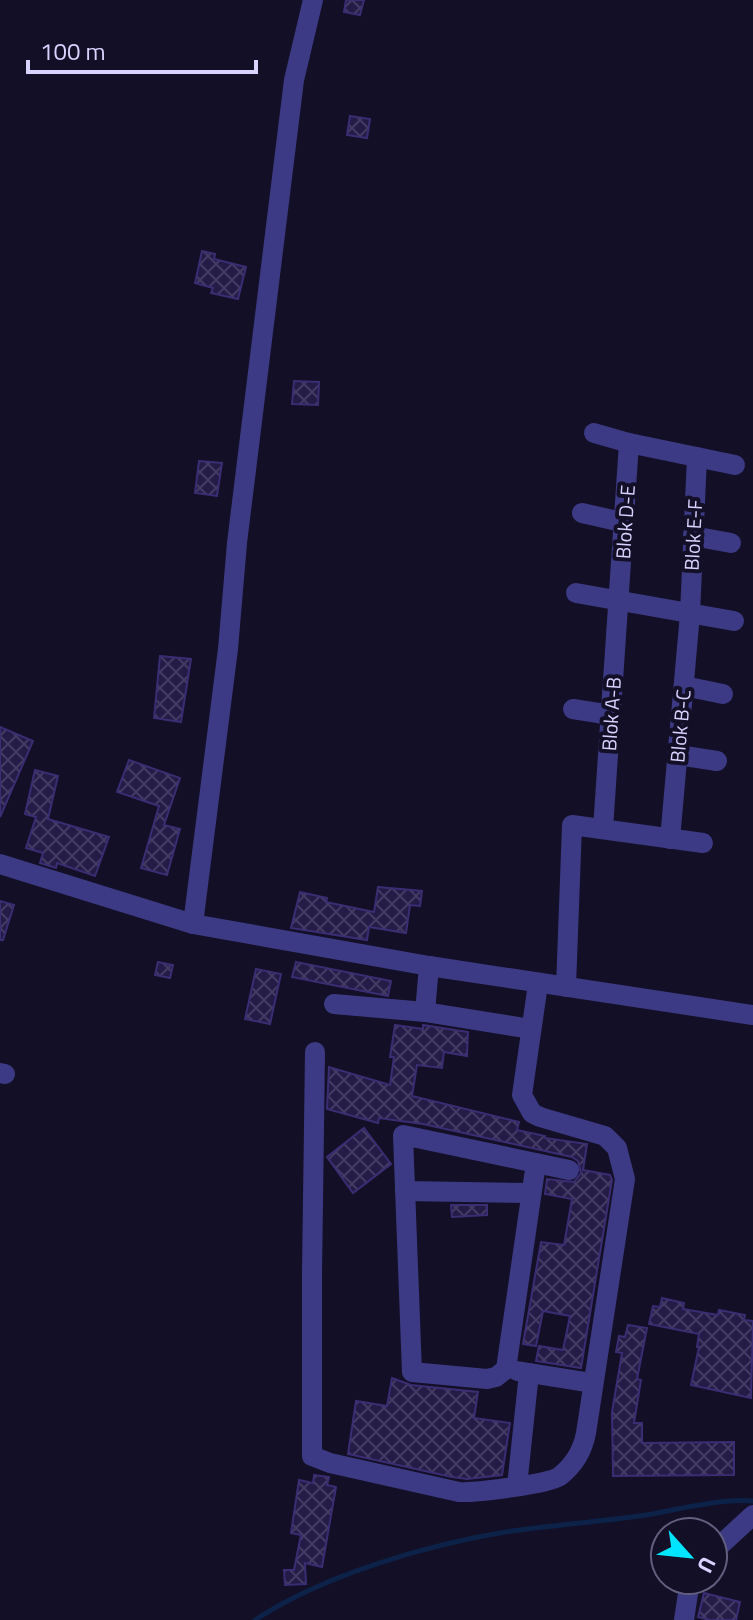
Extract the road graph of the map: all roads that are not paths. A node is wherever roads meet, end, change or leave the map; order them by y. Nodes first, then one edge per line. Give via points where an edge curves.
1 (313, 0) edge
2 (594, 433) dead end
3 (629, 443) junction
4 (697, 457) junction
5 (735, 465) dead end
6 (582, 513) dead end
7 (626, 523) junction
8 (693, 536) junction
9 (731, 543) dead end
10 (576, 593) dead end
11 (618, 600) junction
12 (690, 614) junction
13 (734, 621) dead end
14 (684, 686) junction
15 (723, 694) dead end
16 (573, 709) dead end
17 (611, 715) junction
18 (678, 755) junction
19 (717, 761) dead end
20 (603, 829) junction
21 (670, 839) junction
22 (703, 843) dead end
23 (0, 864) edge
24 (193, 924) junction
25 (429, 966) junction
26 (538, 984) junction
27 (566, 987) junction
28 (334, 1004) dead end
29 (425, 1012) junction
30 (753, 1015) edge
31 (531, 1029) junction
32 (315, 1052) dead end
33 (536, 1163) junction
34 (569, 1170) dead end
35 (405, 1191) junction
36 (531, 1193) junction
37 (506, 1369) junction
38 (529, 1373) junction
39 (592, 1383) junction
40 (517, 1486) junction
41 (753, 1515) edge
42 (729, 1537) edge
43 (688, 1596) edge
44 (684, 1620) edge

1 - 24 street via 294,80
2 - 3 street
3 - 4 street
3 - 7 street, Blok D-E
4 - 5 street
4 - 8 street, Blok E-F
6 - 7 street
7 - 11 street, Blok D-E
8 - 9 street
8 - 12 street, Blok E-F
10 - 11 street
11 - 12 street
11 - 17 street, Blok A-B
12 - 13 street
12 - 14 street, Blok B-C
14 - 15 street
14 - 18 street, Blok B-C
16 - 17 street
17 - 20 street, Blok A-B
18 - 19 street
18 - 21 street, Blok B-C
20 - 21 street
20 - 27 street via 572,825
21 - 22 street
23 - 24 street
24 - 25 street
25 - 26 street
25 - 29 street
26 - 27 street
26 - 31 street
27 - 30 street
28 - 29 street
29 - 31 street
31 - 39 street via 522,1095 527,1106 540,1117 605,1136 617,1148 625,1179
32 - 40 street via 312,1456 459,1492
33 - 34 street
33 - 35 street via 403,1135
33 - 36 street
35 - 36 street
35 - 37 street via 412,1372 487,1379
36 - 37 street
37 - 38 street
38 - 39 street
38 - 40 street
39 - 40 street via 577,1458 558,1479
41 - 42 street
43 - 44 street

